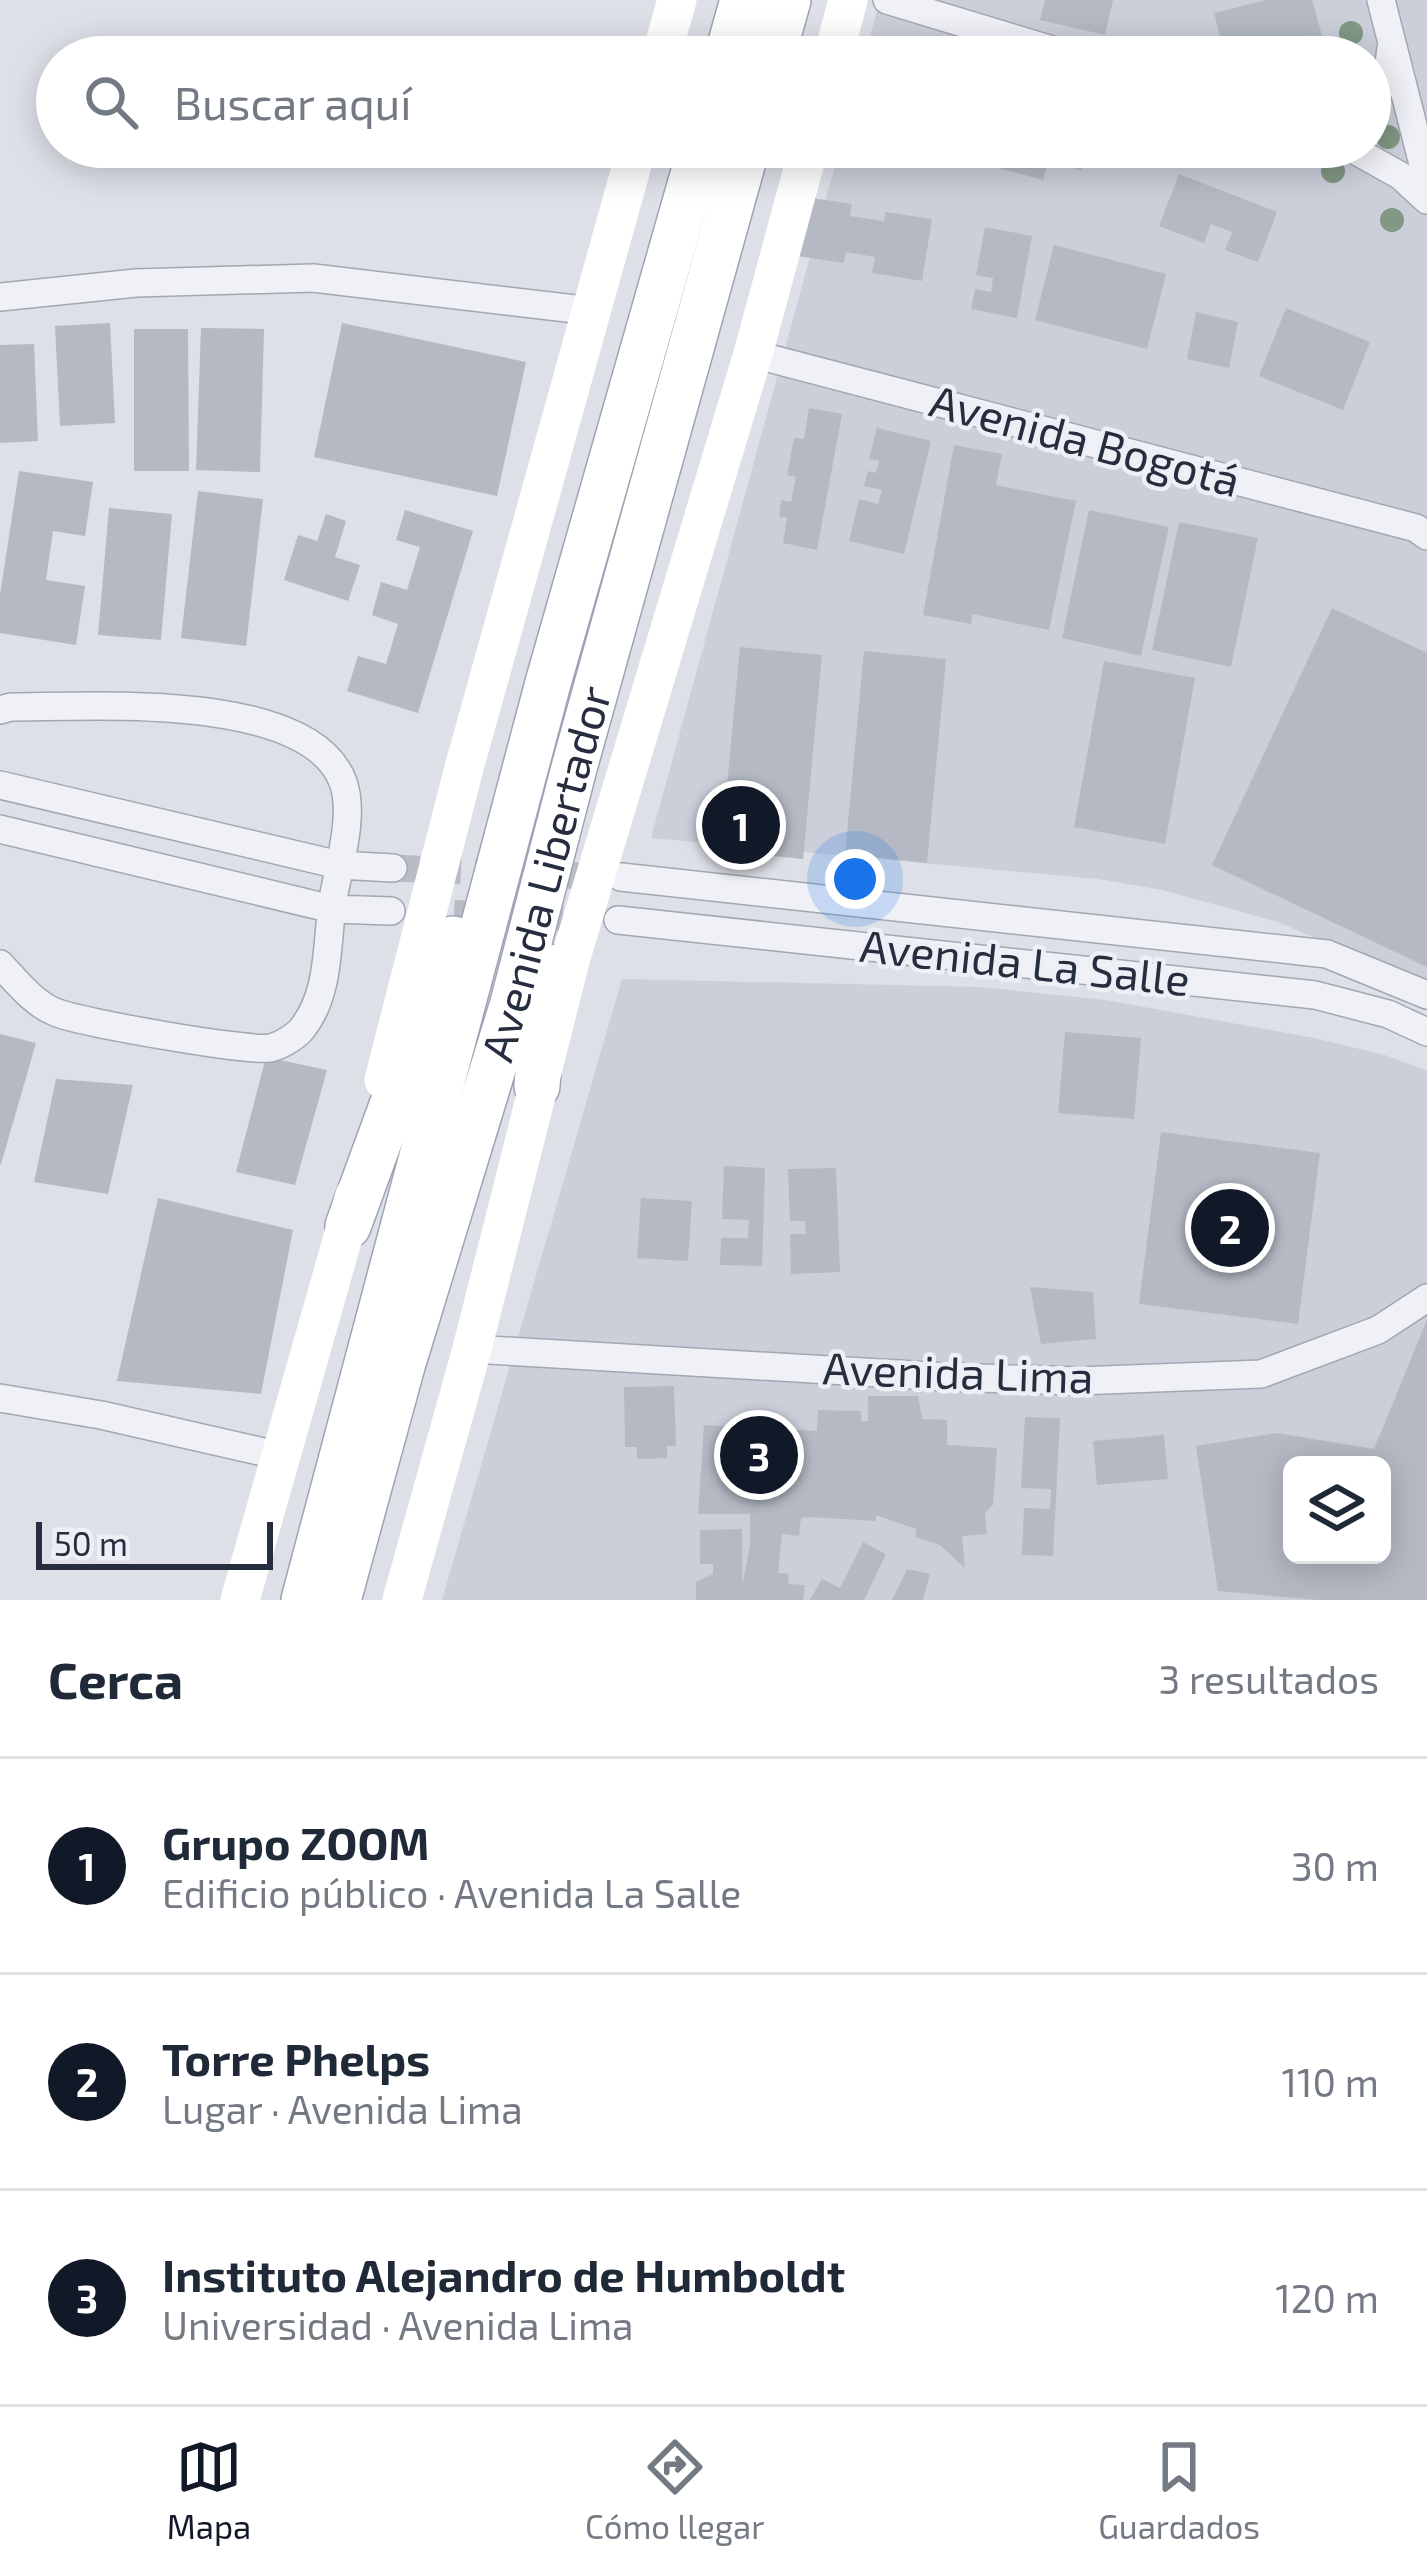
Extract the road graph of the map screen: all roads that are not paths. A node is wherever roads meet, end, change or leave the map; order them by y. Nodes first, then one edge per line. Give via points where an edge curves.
1 (677, 0) edge
2 (743, 0) edge
3 (788, 0) edge
4 (848, 0) edge
5 (887, 0) edge
6 (1381, 0) edge
7 (668, 36) edge
8 (733, 36) edge
9 (778, 36) edge
10 (839, 36) edge
11 (1006, 36) edge
12 (1392, 38) junction
13 (1391, 46) edge
14 (631, 168) edge
15 (695, 168) edge
16 (741, 168) edge
17 (803, 168) edge
18 (1387, 168) edge
19 (1427, 180) edge
20 (1427, 200) edge
21 (0, 297) edge
22 (592, 310) junction
23 (753, 354) junction
24 (1424, 529) edge
25 (548, 683) junction
26 (0, 710) edge
27 (574, 768) junction
28 (0, 785) edge
29 (0, 829) edge
30 (339, 865) junction
31 (393, 868) tunnel mouth
32 (621, 877) tunnel mouth
33 (332, 908) junction
34 (391, 911) tunnel mouth
35 (618, 920) tunnel mouth
36 (0, 964) edge
37 (1427, 995) edge
38 (1427, 1033) edge
39 (537, 1085) junction
40 (348, 1226) junction
41 (1427, 1298) edge
42 (472, 1349) junction
43 (0, 1398) edge
44 (281, 1456) junction
45 (240, 1600) edge
46 (304, 1600) edge
47 (338, 1600) edge
48 (402, 1600) edge

1 - 7 main road
2 - 8 main road
3 - 9 main road
4 - 10 main road
5 - 11 street
6 - 12 street
12 - 13 street
12 - 19 street
14 - 22 main road
15 - 25 main road, Avenida Libertador
16 - 27 main road, Avenida Libertador
17 - 23 main road, Avenida Libertador
18 - 20 street
21 - 22 street via 313,278
22 - 40 main road
23 - 24 street, Avenida Bogotá
23 - 39 main road, Avenida Libertador
25 - 40 main road
25 - 46 main road, Avenida Libertador
26 - 30 street via 223,712 309,744 344,784
27 - 39 main road via 539,1005
27 - 47 main road, Avenida Libertador
28 - 30 street
29 - 33 street
30 - 31 street
30 - 33 street
32 - 37 street, Avenida La Salle via 1327,954
33 - 34 street
33 - 36 street via 317,1006 298,1034 271,1048 53,1012
35 - 38 street, Avenida La Salle via 1315,995
39 - 42 main road, Avenida Libertador
40 - 44 main road
41 - 42 street, Avenida Lima via 1378,1330 1261,1374 948,1377
42 - 48 main road, Avenida Libertador
43 - 44 street
44 - 45 main road

